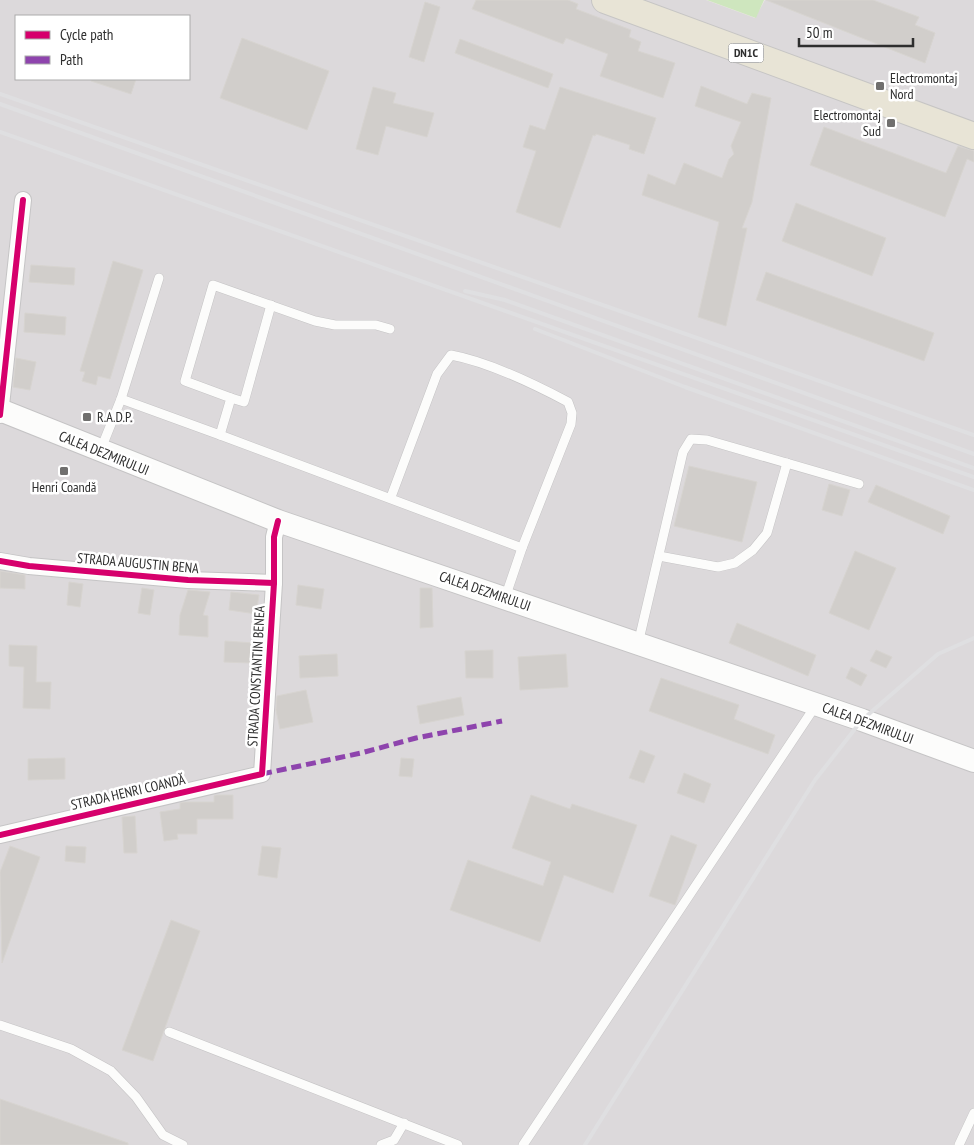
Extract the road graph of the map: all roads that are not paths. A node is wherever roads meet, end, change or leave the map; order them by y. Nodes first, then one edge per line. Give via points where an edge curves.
1 (605, 0) edge
2 (974, 136) edge
3 (23, 200) dead end
4 (160, 278) dead end
5 (270, 305) junction
6 (390, 329) dead end
7 (231, 398) junction
8 (121, 399) junction
9 (0, 410) edge
10 (0, 415) edge
11 (220, 435) junction
12 (100, 451) junction
13 (787, 463) junction
14 (860, 484) dead end
15 (391, 497) junction
16 (278, 521) junction
17 (522, 548) junction
18 (658, 556) junction
19 (0, 561) edge
20 (274, 583) junction
21 (505, 598) junction
22 (638, 644) junction
23 (816, 704) junction
24 (974, 761) edge
25 (262, 774) joint
26 (0, 835) edge
27 (0, 1025) edge
28 (169, 1032) dead end
29 (974, 1114) edge
30 (404, 1123) junction
31 (163, 1135) junction
32 (158, 1145) edge
33 (183, 1145) edge
34 (381, 1145) edge
35 (458, 1145) edge
36 (524, 1145) edge
37 (959, 1145) edge

1 - 2 main road, DN1C
3 - 9 street
4 - 8 lane
5 - 6 lane via 315,321
5 - 7 lane via 244,402
5 - 7 lane via 213,286 185,381
7 - 11 lane
8 - 11 lane
8 - 12 lane
9 - 10 street
9 - 12 main road, CALEA DEZMIRULUI
11 - 15 lane
12 - 16 main road, CALEA DEZMIRULUI
13 - 14 lane
13 - 18 lane via 767,533 753,550 735,562 718,567
13 - 18 lane via 707,440 691,439 682,452
15 - 17 lane
15 - 17 lane via 437,374 451,355 467,358 546,390 568,402 572,413 571,424
16 - 20 street, STRADA CONSTANTIN BENEA via 274,537
16 - 21 main road, CALEA DEZMIRULUI
17 - 21 lane
18 - 22 lane
19 - 20 street, STRADA AUGUSTIN BENA via 188,580
20 - 25 street, STRADA CONSTANTIN BENEA
21 - 22 main road, CALEA DEZMIRULUI
22 - 23 main road, CALEA DEZMIRULUI
23 - 24 main road, CALEA DEZMIRULUI
23 - 36 lane
25 - 26 street, STRADA HENRI COANDĂ
27 - 31 lane via 70,1049 111,1071 136,1096
28 - 30 lane
29 - 37 lane
30 - 34 lane via 394,1140
30 - 35 lane
31 - 32 lane
31 - 33 lane

